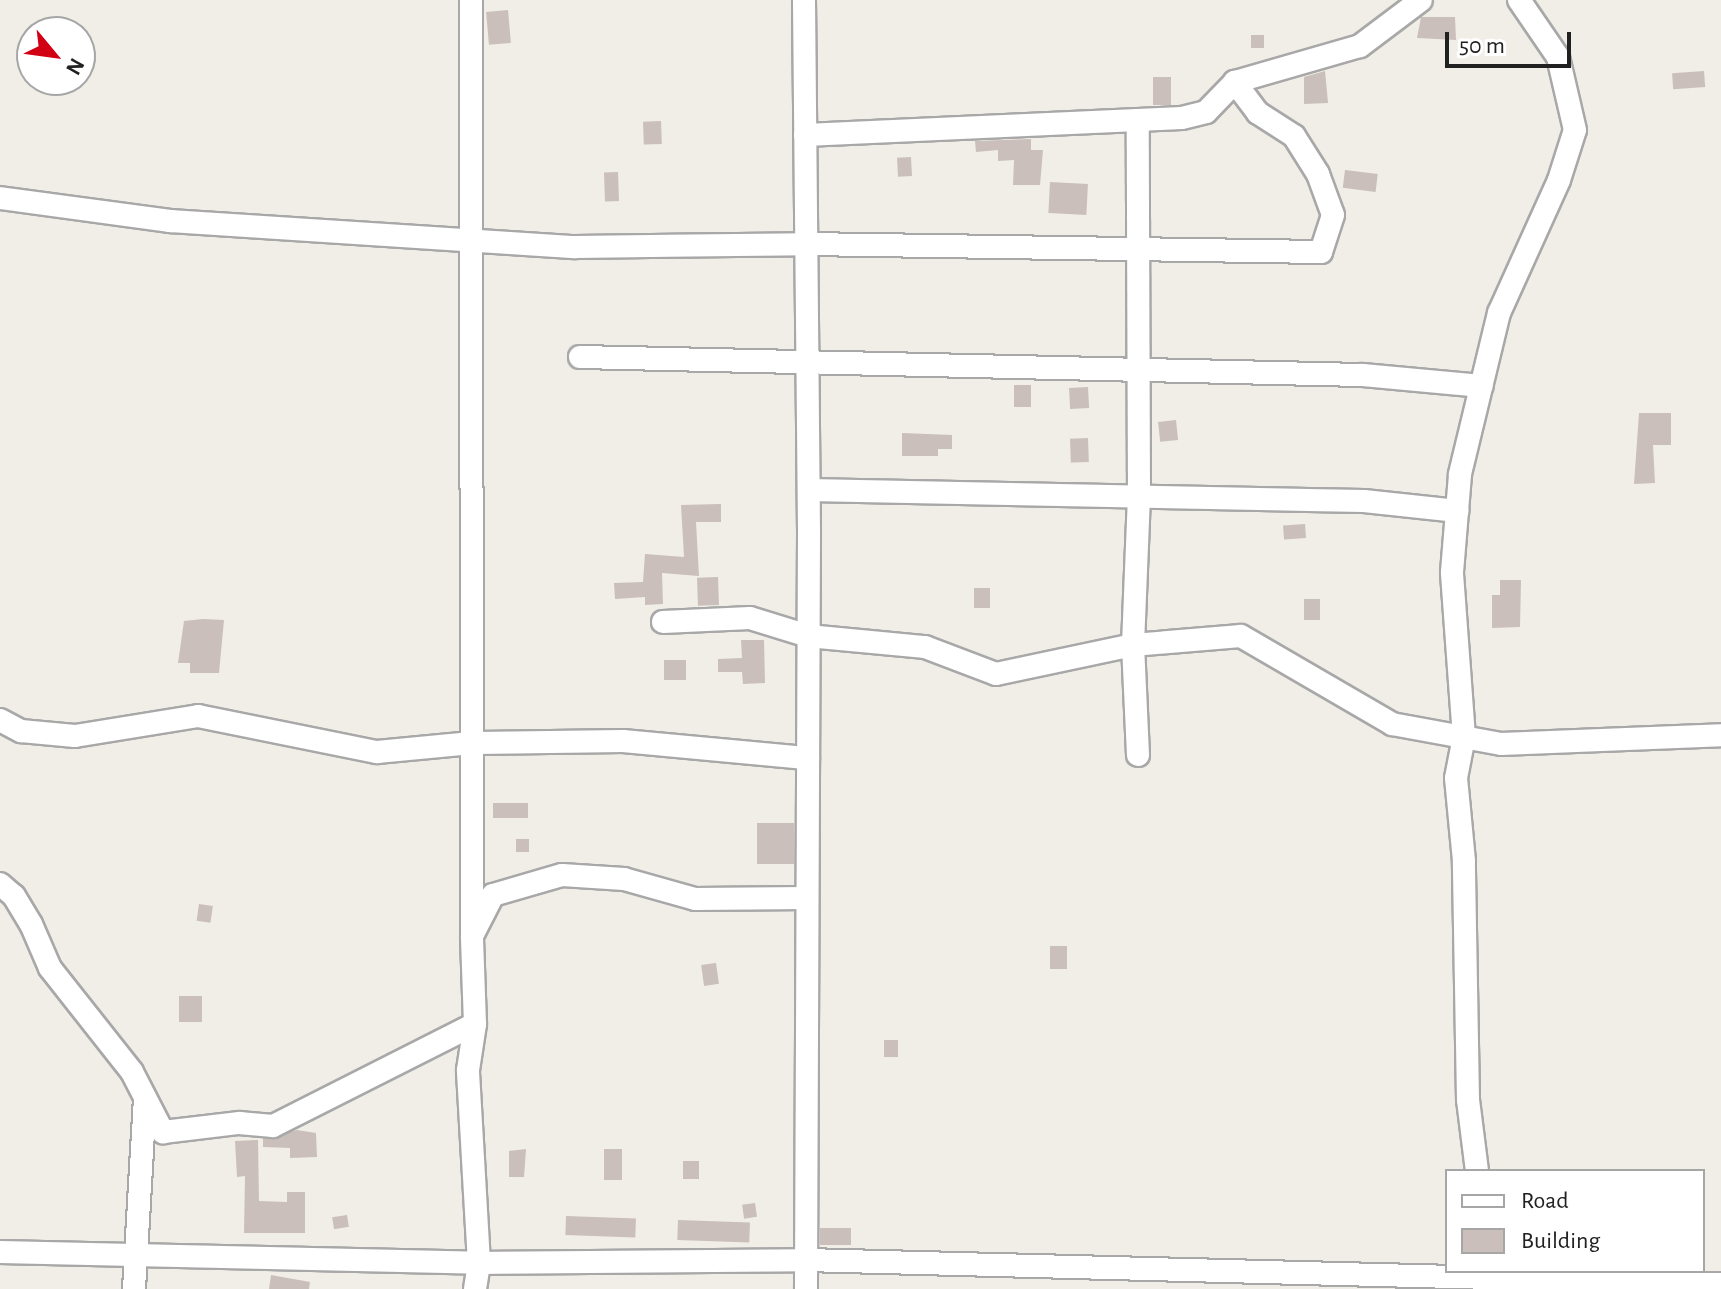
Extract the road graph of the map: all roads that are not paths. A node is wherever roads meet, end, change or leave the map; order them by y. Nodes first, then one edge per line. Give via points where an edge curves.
1 (471, 0) edge
2 (804, 0) edge
3 (1519, 0) edge
4 (1423, 2) edge
5 (1235, 82) junction
6 (1138, 120) junction
7 (805, 135) junction
8 (0, 198) edge
9 (471, 237) junction
10 (806, 244) junction
11 (1140, 247) junction
12 (580, 357) dead end
13 (807, 363) junction
14 (1140, 370) junction
15 (1481, 386) junction
16 (809, 490) junction
17 (1139, 497) junction
18 (1457, 511) junction
19 (663, 622) dead end
20 (808, 636) junction
21 (1133, 645) junction
22 (0, 720) edge
23 (1721, 735) edge
24 (1464, 737) junction
25 (472, 743) junction
26 (1138, 755) dead end
27 (808, 758) junction
28 (0, 884) edge
29 (807, 898) junction
30 (472, 936) junction
31 (475, 1024) junction
32 (145, 1093) junction
33 (1477, 1169) edge
34 (0, 1252) edge
35 (135, 1255) junction
36 (805, 1260) junction
37 (479, 1263) junction
38 (1134, 1280) edge
39 (1469, 1280) edge
40 (1721, 1284) edge
41 (134, 1289) edge
42 (475, 1289) edge
43 (806, 1289) edge

1 - 9 street
2 - 7 street
3 - 15 street via 1558,57 1575,130 1553,195 1499,313
4 - 5 street via 1360,46
5 - 6 street via 1206,112
5 - 11 street via 1258,113 1294,136 1318,174 1333,215 1321,252
6 - 7 street
6 - 11 street
7 - 10 street
8 - 9 street via 170,221
9 - 10 street via 575,247
9 - 25 street
10 - 11 street
10 - 13 street
11 - 14 street
12 - 13 street
13 - 14 street
13 - 16 street
14 - 15 street via 1363,375
14 - 17 street
15 - 18 street via 1460,474
16 - 17 street
16 - 20 street
17 - 18 street via 1364,501
17 - 21 street
18 - 24 street via 1452,572
19 - 20 street via 750,618
20 - 21 street via 925,647 996,674
20 - 27 street
21 - 24 street via 1241,636 1392,724
21 - 26 street
22 - 25 street via 21,731 75,736 198,716 377,752
23 - 24 street via 1501,744
24 - 33 street via 1456,778 1464,861 1468,1100
25 - 27 street via 657,741
25 - 30 street
27 - 29 street
28 - 32 street via 20,905 50,968
29 - 30 street via 695,899 624,879 562,875 493,895
29 - 36 street
30 - 31 street
31 - 32 street via 273,1126 239,1123 163,1132
31 - 37 street via 468,1070
32 - 35 street
34 - 35 street
35 - 37 street
35 - 41 street
36 - 37 street
36 - 38 street
36 - 43 street
37 - 42 street
38 - 39 street
39 - 40 street

